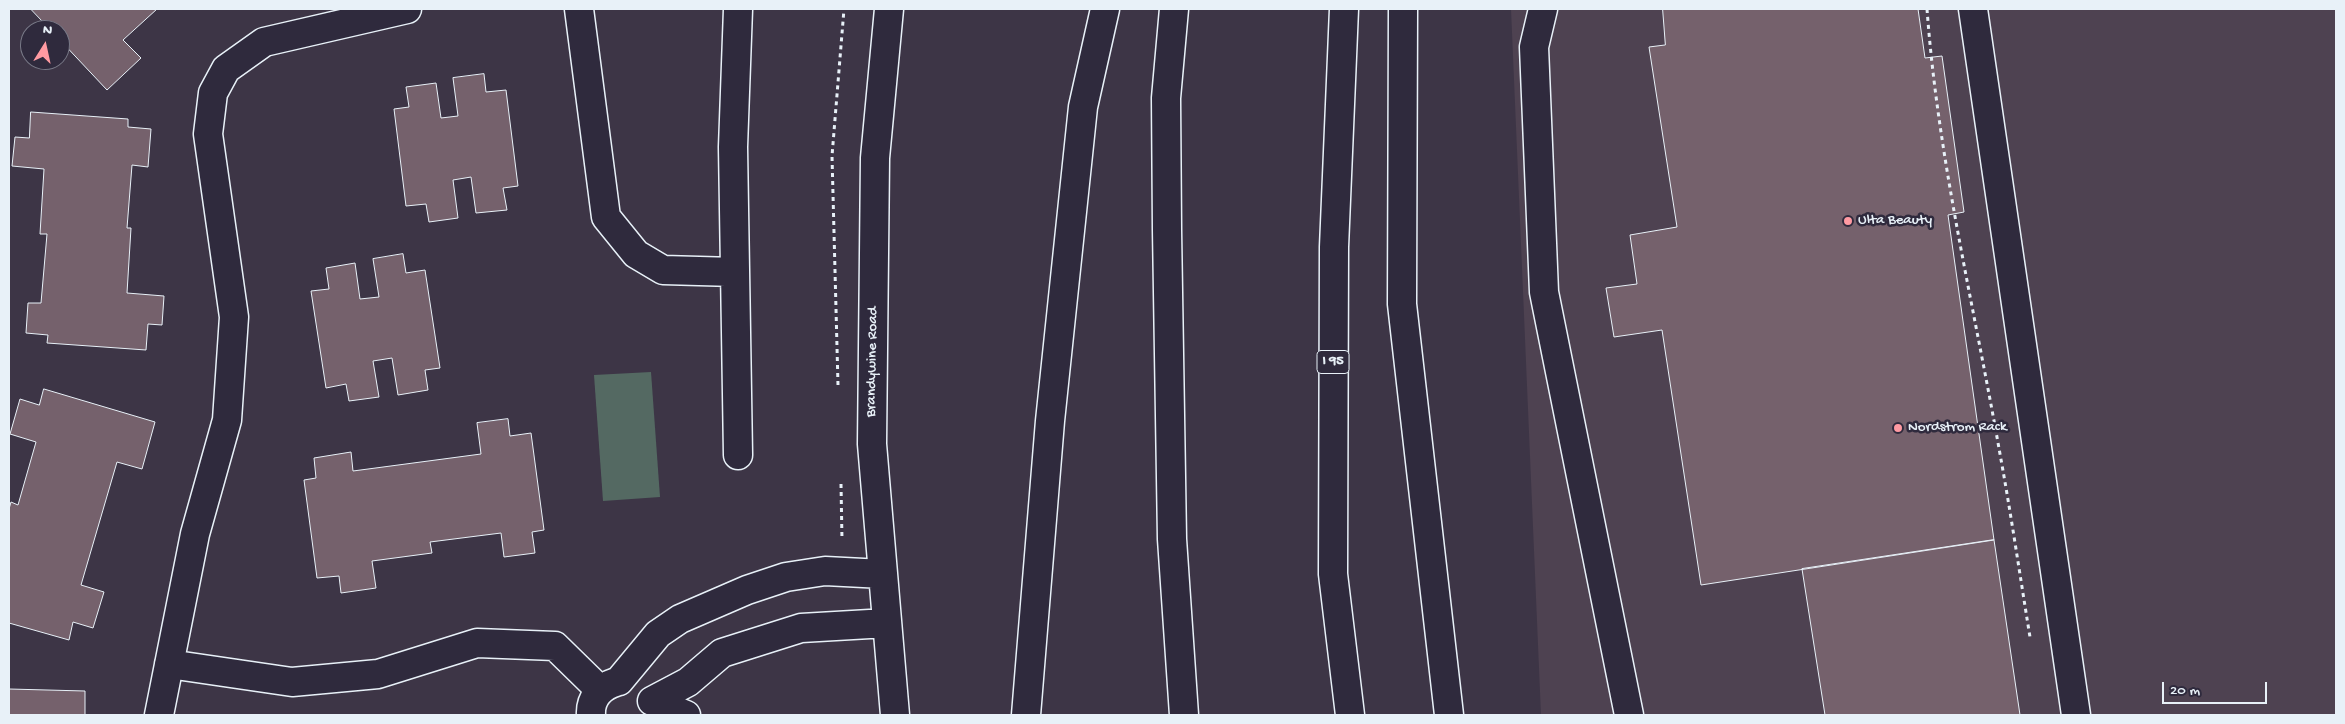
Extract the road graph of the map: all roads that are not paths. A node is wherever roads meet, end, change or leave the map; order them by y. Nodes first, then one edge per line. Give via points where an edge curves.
1 (407, 9) edge
2 (579, 9) edge
3 (738, 9) edge
4 (890, 9) edge
5 (1105, 9) edge
6 (1174, 9) edge
7 (1344, 9) edge
8 (1403, 9) edge
9 (1543, 9) edge
10 (1973, 9) edge
11 (735, 272) junction
12 (738, 454) dead end
13 (883, 574) junction
14 (887, 623) junction
15 (169, 664) junction
16 (603, 696) edge
17 (653, 708) edge
18 (159, 715) edge
19 (686, 715) edge
20 (894, 715) edge
21 (1026, 715) edge
22 (1184, 715) edge
23 (1350, 715) edge
24 (1449, 715) edge
25 (1629, 715) edge
26 (2076, 715) edge

1 - 15 main road via 264,42 226,69 213,93 208,134 234,317 228,411 194,534
2 - 11 main road via 606,217 636,254 663,270
3 - 11 main road via 733,147
4 - 13 main road, Brandywine Road via 875,158 872,444
5 - 21 main road via 1082,117 1050,422
6 - 22 main road via 1166,98 1167,230 1172,539
7 - 23 main road, I 95 via 1334,247 1333,574
8 - 24 main road via 1402,304
9 - 25 main road via 1534,47 1544,292
10 - 26 main road
11 - 12 main road
13 - 14 main road, Brandywine Road
13 - 16 main road via 825,571 786,577 680,619 658,634
14 - 17 main road via 801,628 722,653
14 - 20 main road, Brandywine Road
15 - 16 main road via 292,682 378,674 478,643 555,646
15 - 18 main road
16 - 17 main road via 629,682 647,692
17 - 19 main road

